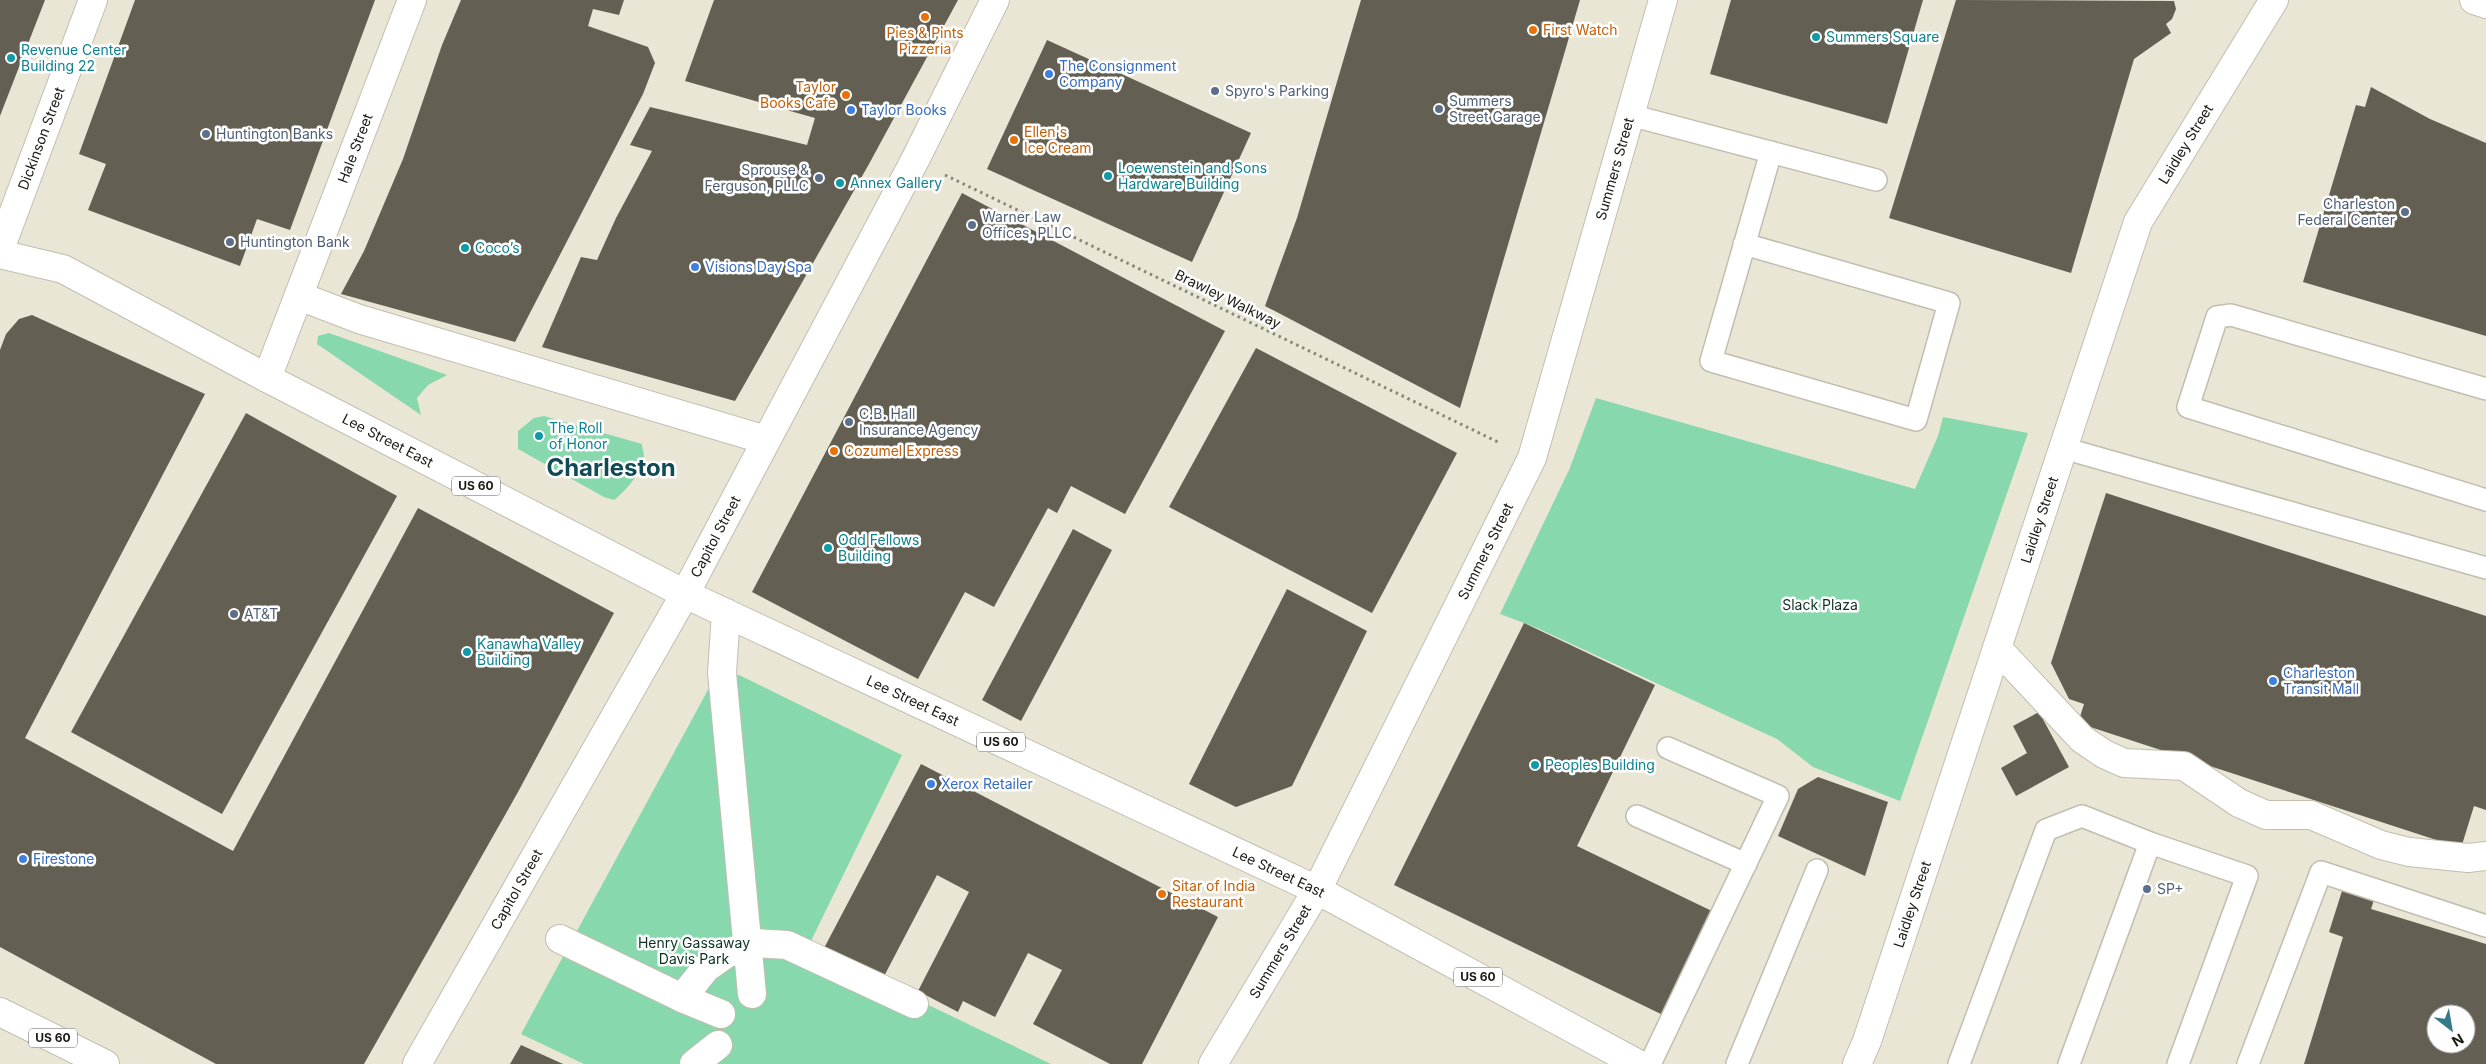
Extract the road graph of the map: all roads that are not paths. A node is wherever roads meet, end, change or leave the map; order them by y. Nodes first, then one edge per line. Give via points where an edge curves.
1 (93, 0) edge
2 (412, 0) edge
3 (995, 0) edge
4 (1663, 0) edge
5 (2274, 0) edge
6 (2474, 0) edge
7 (2486, 4) edge
8 (1630, 115) junction
9 (1771, 152) junction
10 (1876, 180) dead end
11 (1744, 244) junction
12 (0, 249) edge
13 (0, 254) edge
14 (299, 296) junction
15 (267, 378) junction
16 (2486, 389) edge
17 (766, 440) junction
18 (2063, 448) junction
19 (2486, 500) edge
20 (2486, 568) edge
21 (685, 594) junction
22 (726, 613) junction
23 (1997, 648) junction
24 (1668, 748) dead end
25 (1637, 816) dead end
26 (2150, 843) junction
27 (2486, 856) edge
28 (1746, 864) junction
29 (1817, 870) dead end
30 (1317, 890) junction
31 (2486, 926) edge
32 (560, 939) dead end
33 (747, 946) junction
34 (752, 994) dead end
35 (682, 998) junction
36 (914, 1004) dead end
37 (0, 1012) edge
38 (721, 1014) dead end
39 (718, 1045) dead end
40 (105, 1064) edge
41 (418, 1064) edge
42 (694, 1064) edge
43 (1214, 1064) edge
44 (1638, 1064) edge
45 (1650, 1064) edge
46 (1736, 1064) edge
47 (1857, 1064) edge
48 (1959, 1064) edge
49 (2069, 1064) edge
50 (2178, 1064) edge
51 (2248, 1064) edge

1 - 12 street, Dickinson Street
2 - 14 street, Hale Street
3 - 17 street, Capitol Street via 915,160
4 - 8 street, Summers Street
5 - 18 street, Laidley Street via 2138,222
6 - 7 street
8 - 9 lane
8 - 30 street, Summers Street via 1532,458
9 - 10 lane
9 - 11 lane
11 - 11 lane via 1711,361 1916,420 1949,303
13 - 15 street, Lee Street East / US 60 via 63,269
14 - 15 street
14 - 17 street via 359,319
15 - 21 street, Lee Street East / US 60
16 - 19 lane via 2231,315 2217,317 2188,407
17 - 21 street, Capitol Street
18 - 20 lane
18 - 23 street, Laidley Street
21 - 22 street, Lee Street East / US 60
21 - 41 street, Capitol Street
22 - 30 street, Lee Street East / US 60
22 - 33 street via 722,674
23 - 27 street via 2082,739 2124,763 2184,766 2239,803 2266,815 2311,814 2381,845 2409,852 2468,858
23 - 47 street, Laidley Street
24 - 28 lane via 1778,796
25 - 28 lane
26 - 48 lane via 2082,816 2046,830
26 - 49 lane
26 - 50 lane via 2247,876
28 - 45 lane
29 - 46 lane
30 - 43 street, Summers Street
30 - 44 street, Lee Street East / US 60
31 - 51 lane via 2320,872
32 - 35 street
33 - 34 street
33 - 35 street via 726,954 706,968
33 - 36 street via 787,945
35 - 38 street
37 - 40 street, US 60
39 - 42 street

